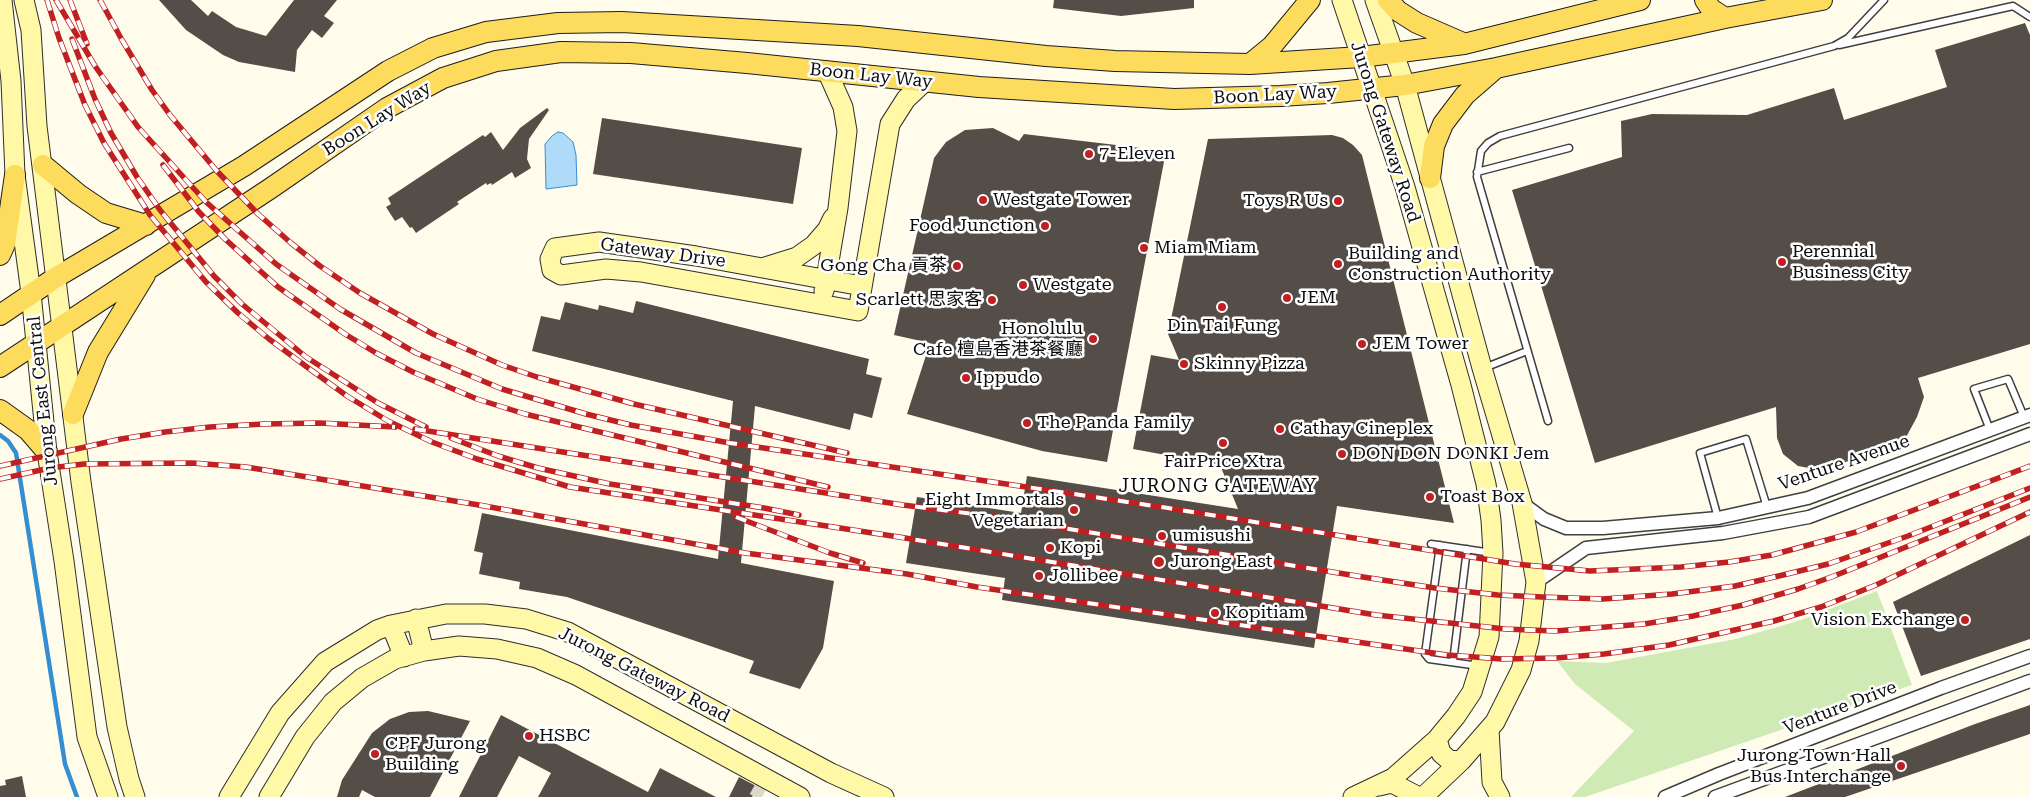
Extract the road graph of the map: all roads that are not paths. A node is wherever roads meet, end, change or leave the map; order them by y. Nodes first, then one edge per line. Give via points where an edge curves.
1 (2, 0) edge
2 (24, 0) edge
3 (1310, 0) edge
4 (1342, 0) edge
5 (1376, 0) edge
6 (1388, 0) edge
7 (1640, 0) edge
8 (1705, 0) edge
9 (1822, 0) edge
10 (1884, 0) edge
11 (2030, 17) edge
12 (1725, 18) junction
13 (1464, 44) junction
14 (1834, 46) junction
15 (1394, 53) junction
16 (1361, 57) junction
17 (1214, 64) junction
18 (1250, 64) junction
19 (1496, 68) junction
20 (827, 71) junction
21 (924, 82) junction
22 (1405, 85) junction
23 (1372, 89) junction
24 (1218, 98) junction
25 (1568, 148) dead end
26 (43, 165) junction
27 (1477, 172) junction
28 (15, 175) junction
29 (1430, 178) junction
30 (838, 208) junction
31 (146, 225) junction
32 (0, 255) edge
33 (762, 268) junction
34 (149, 269) junction
35 (55, 278) junction
36 (826, 280) junction
37 (862, 286) junction
38 (31, 293) junction
39 (820, 305) junction
40 (0, 315) edge
41 (62, 328) junction
42 (36, 345) junction
43 (1527, 351) junction
44 (0, 367) edge
45 (1482, 368) junction
46 (0, 410) edge
47 (73, 414) junction
48 (2027, 417) edge
49 (1548, 421) dead end
50 (1990, 430) junction
51 (2030, 434) edge
52 (47, 452) junction
53 (1522, 503) junction
54 (1767, 507) junction
55 (1718, 518) junction
56 (1431, 544) dead end
57 (1440, 545) junction
58 (1467, 549) junction
59 (1493, 553) junction
60 (1536, 582) junction
61 (416, 619) junction
62 (391, 624) junction
63 (424, 651) junction
64 (404, 656) junction
65 (2030, 656) edge
66 (1453, 662) junction
67 (1482, 666) junction
68 (2030, 681) edge
69 (1489, 729) junction
70 (1437, 739) junction
71 (1461, 761) junction
72 (1720, 774) junction
73 (129, 779) junction
74 (1378, 786) junction
75 (1720, 795) edge
76 (108, 797) edge
77 (135, 797) edge
78 (145, 797) edge
79 (229, 797) edge
80 (269, 797) edge
81 (800, 797) edge
82 (884, 797) edge
83 (1353, 797) edge
84 (1421, 797) edge
85 (1500, 797) edge
86 (1665, 797) edge

1 - 28 main road, Jurong East Central via 11,80
2 - 26 main road, Jurong East Central via 31,30 37,126
3 - 18 main road via 1272,46
4 - 16 main road, Jurong Gateway Road
5 - 15 main road, Jurong Gateway Road
6 - 13 main road via 1417,24
7 - 13 main road, Boon Lay Way
8 - 12 main road via 1711,9
9 - 12 main road, Boon Lay Way
10 - 14 lane via 1848,38
11 - 14 lane via 2013,6
12 - 19 main road, Boon Lay Way
13 - 15 main road, Boon Lay Way
14 - 27 lane via 1500,136 1481,151
15 - 16 main road, Boon Lay Way
15 - 22 main road, Jurong Gateway Road
16 - 18 main road, Boon Lay Way
16 - 23 main road, Jurong Gateway Road
17 - 18 main road, Boon Lay Way
17 - 24 main road via 1223,80
17 - 31 main road, Boon Lay Way via 1114,61 858,36 622,22 558,23 486,32 433,48 388,71 244,166
19 - 22 main road, Boon Lay Way
19 - 29 main road via 1465,95 1443,124 1434,146
20 - 21 main road, Boon Lay Way
20 - 30 main road via 844,107 847,131
20 - 34 main road, Boon Lay Way via 631,54 560,52 496,61 443,78 387,108
21 - 24 main road, Boon Lay Way via 1174,99
21 - 37 main road, Gateway Drive via 906,99 890,124
22 - 23 main road, Boon Lay Way
22 - 29 main road, Jurong Gateway Road
23 - 24 main road, Boon Lay Way
23 - 59 main road, Jurong Gateway Road via 1405,187 1461,385 1486,484
25 - 27 lane
26 - 31 main road via 106,213
26 - 35 main road, Jurong East Central
27 - 43 lane
28 - 32 main road via 5,244
28 - 38 main road, Jurong East Central
29 - 45 main road, Jurong Gateway Road
30 - 33 main road via 827,230 814,245 797,257
30 - 36 main road
31 - 35 main road, Boon Lay Way
33 - 36 main road, Gateway Drive
33 - 39 main road, Gateway Drive via 599,242 555,248 550,259 552,270 561,275 606,269 641,272
34 - 41 main road, Boon Lay Way
34 - 47 main road via 98,352
35 - 38 main road, Boon Lay Way
35 - 41 main road, Jurong East Central
36 - 37 main road, Gateway Drive
36 - 39 main road
37 - 39 main road, Gateway Drive via 858,311
38 - 40 main road, Boon Lay Way
38 - 42 main road, Jurong East Central
41 - 42 main road, Boon Lay Way
41 - 47 main road, Jurong East Central
42 - 44 main road, Boon Lay Way
42 - 52 main road, Jurong East Central
43 - 45 lane
43 - 49 lane
45 - 53 main road, Jurong Gateway Road
46 - 52 main road via 28,430
47 - 73 main road, Jurong East Central via 117,727
48 - 50 street, Venture Avenue
48 - 50 lane via 2008,379 1974,389
50 - 54 street, Venture Avenue via 1808,498
51 - 60 street, Venture Avenue via 1809,517 1722,533 1586,548
52 - 76 main road, Jurong East Central via 87,737
53 - 55 street, Venture Avenue via 1544,519 1566,528
53 - 60 main road, Jurong Gateway Road
54 - 55 street, Venture Avenue
54 - 55 lane via 1746,439 1700,453
56 - 57 lane
57 - 58 lane
57 - 66 lane via 1425,654 1429,659
58 - 59 lane
58 - 66 lane
59 - 67 main road, Jurong Gateway Road via 1489,637
60 - 69 main road, Jurong Gateway Road via 1522,670
61 - 62 main road, Jurong Gateway Road
61 - 63 main road
61 - 82 main road, Jurong Gateway Road via 446,614 485,614 526,619 568,632 831,773
62 - 64 main road
62 - 79 main road, Jurong Gateway Road via 324,662 280,713
63 - 64 main road, Jurong Gateway Road
63 - 81 main road, Jurong Gateway Road via 464,646 537,658 576,675
64 - 80 main road, Jurong Gateway Road via 362,678 332,702 305,737
65 - 72 street, Venture Drive
66 - 67 lane
67 - 70 main road, Jurong Gateway Road via 1472,692
68 - 75 street
69 - 71 main road, Jurong Gateway Road
69 - 85 main road via 1492,782
70 - 71 main road via 1441,753 1449,760
70 - 74 main road, Jurong Gateway Road via 1393,778
71 - 84 main road, Jurong Gateway Road
72 - 75 street via 1728,776 1730,784
72 - 86 street, Venture Drive
73 - 77 main road, Jurong East Central
73 - 78 main road
74 - 83 main road, Jurong Gateway Road
74 - 84 main road via 1392,783

